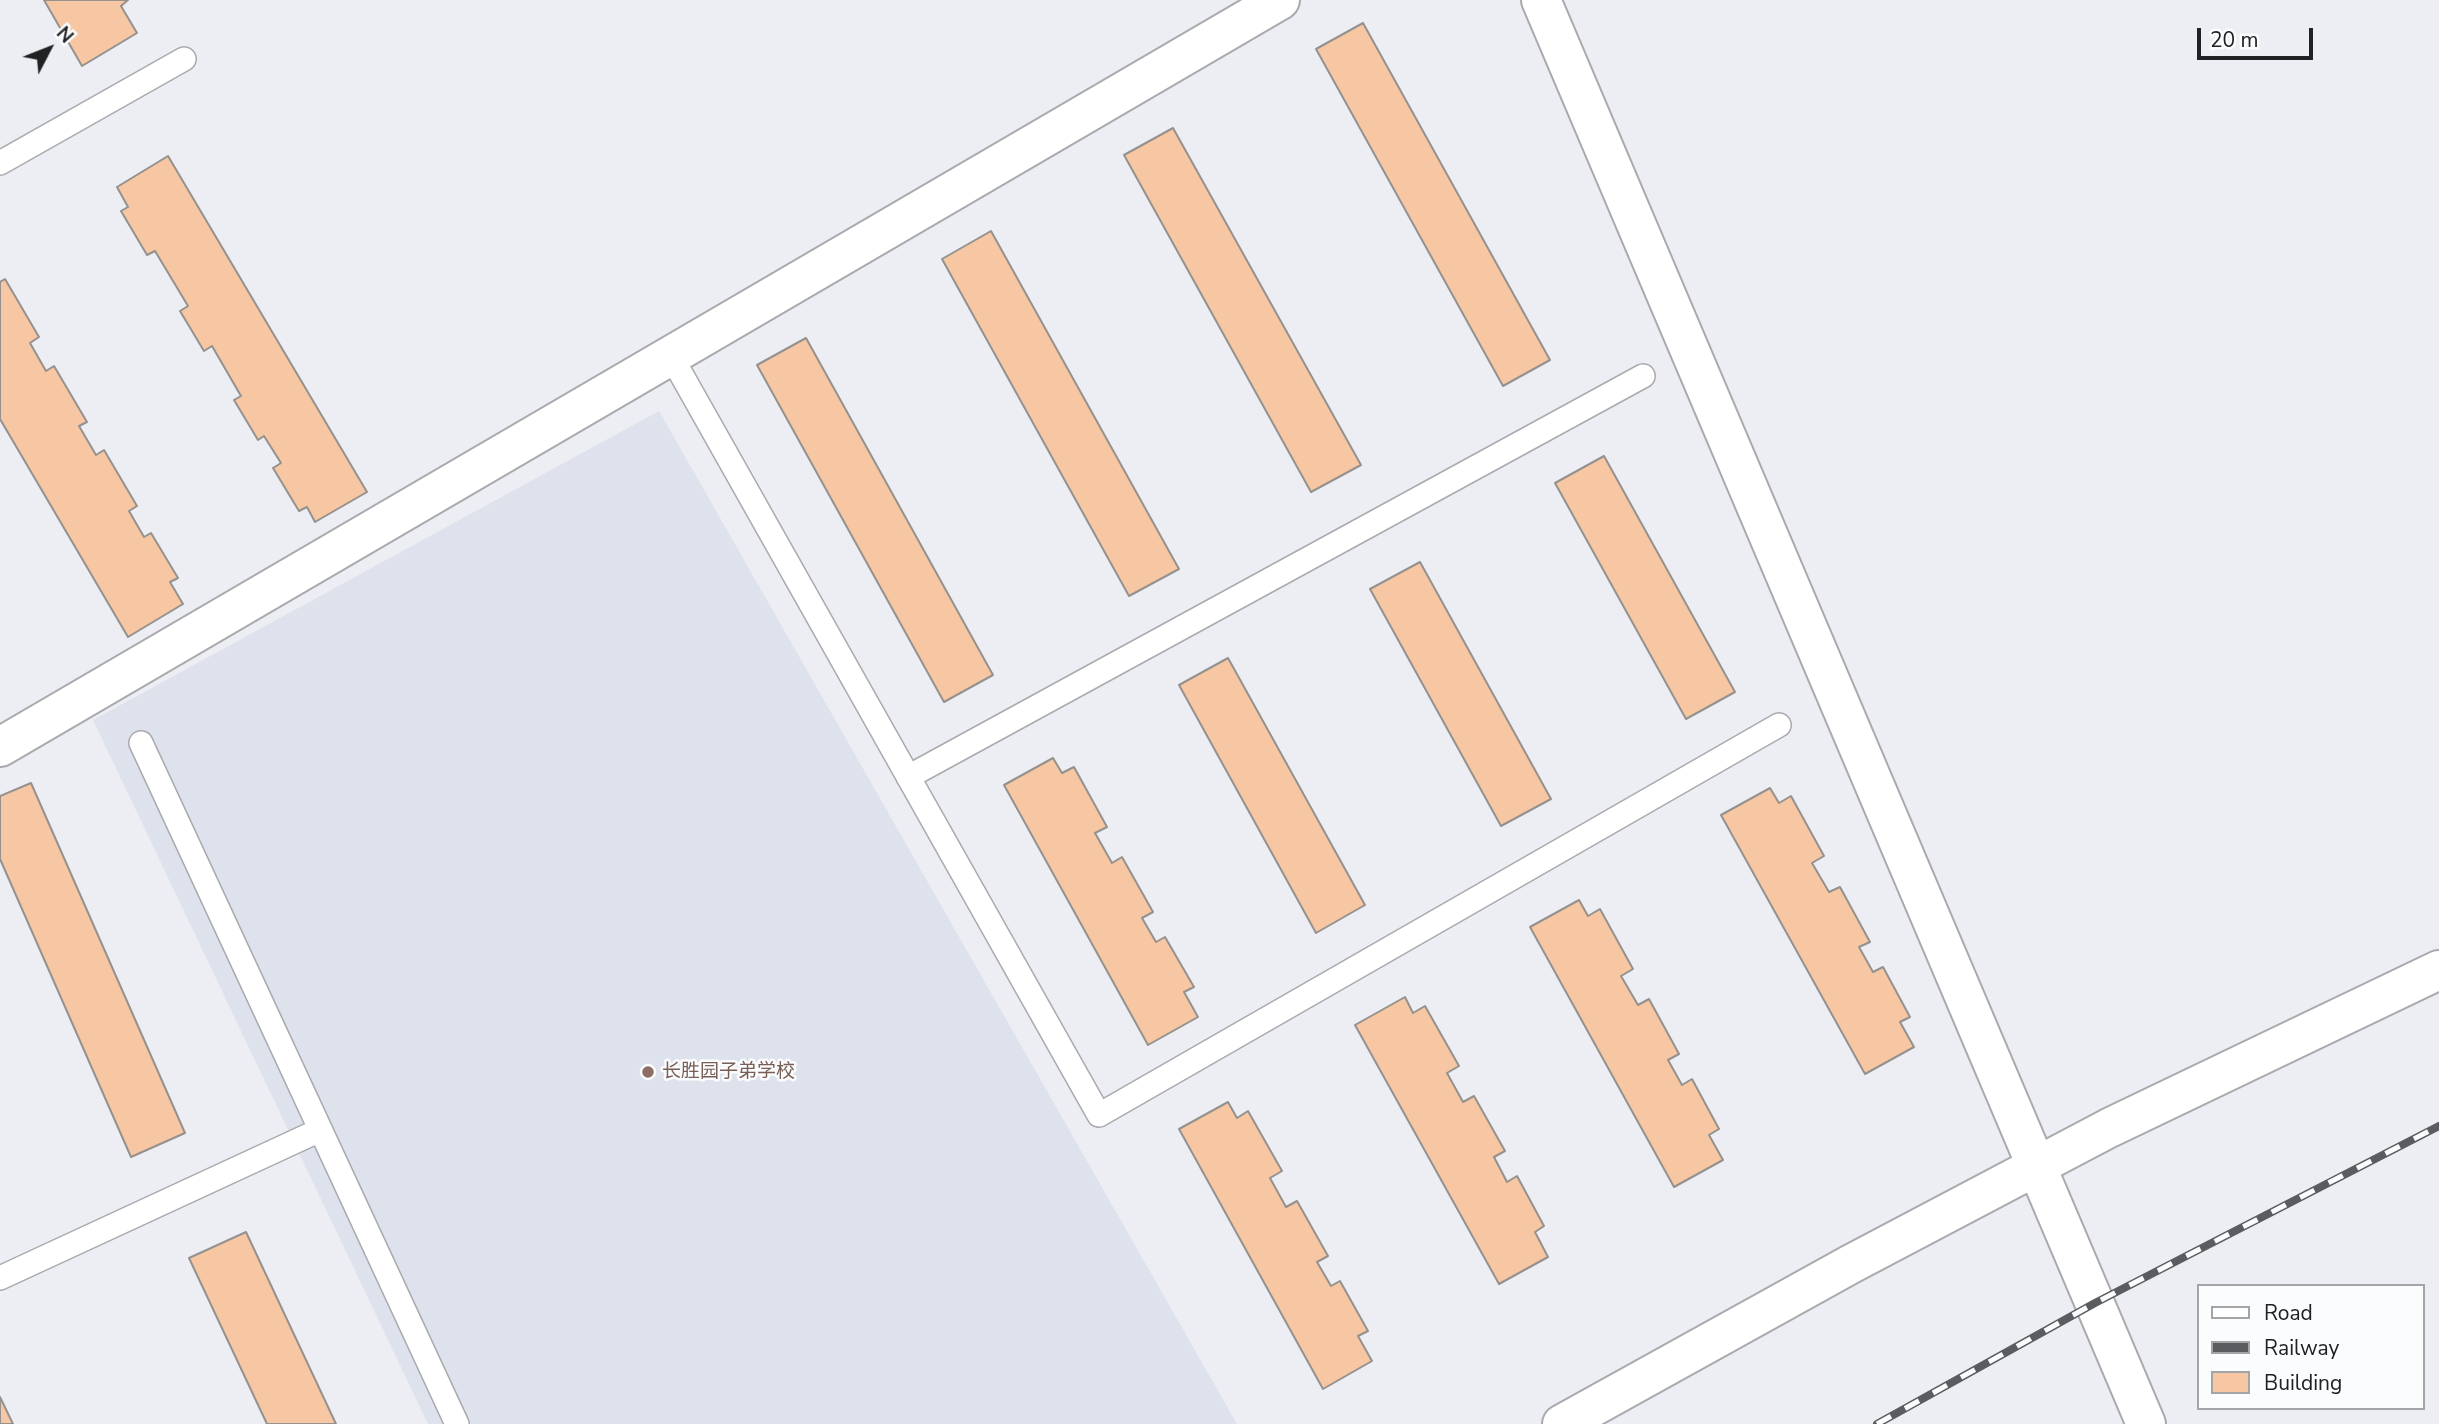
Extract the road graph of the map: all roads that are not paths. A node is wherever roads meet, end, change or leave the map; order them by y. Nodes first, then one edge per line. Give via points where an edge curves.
1 (1280, 0) edge
2 (1541, 0) edge
3 (184, 59) dead end
4 (0, 163) edge
5 (671, 356) junction
6 (1643, 376) dead end
7 (1779, 725) dead end
8 (141, 743) dead end
9 (0, 747) edge
10 (908, 776) junction
11 (2439, 970) edge
12 (320, 1130) junction
13 (2038, 1165) junction
14 (0, 1278) edge
15 (457, 1424) edge
16 (1562, 1424) edge
17 (2146, 1424) edge

1 - 5 street
2 - 13 street
3 - 4 lane
5 - 9 street
5 - 10 lane
6 - 10 lane
7 - 10 lane via 1098,1115
8 - 12 lane
11 - 13 street
12 - 14 lane
12 - 15 lane
13 - 16 street
13 - 17 street

